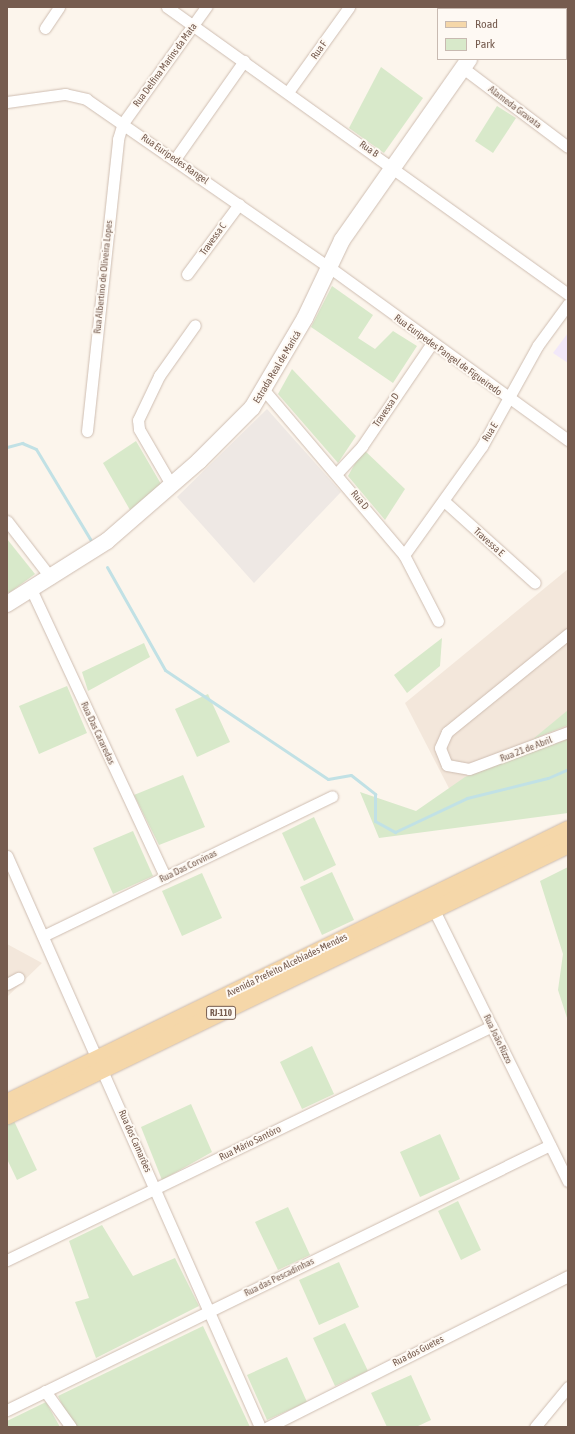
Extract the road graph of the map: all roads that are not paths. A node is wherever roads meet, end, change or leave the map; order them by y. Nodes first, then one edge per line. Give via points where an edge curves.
1 (59, 7) edge
2 (167, 7) edge
3 (206, 7) edge
4 (349, 7) edge
5 (193, 26) junction
6 (45, 28) dead end
7 (244, 61) junction
8 (466, 64) edge
9 (288, 92) junction
10 (7, 102) edge
11 (123, 123) junction
12 (568, 147) edge
13 (175, 159) junction
14 (392, 165) junction
15 (239, 204) junction
16 (329, 267) junction
17 (187, 274) dead end
18 (568, 294) edge
19 (568, 304) edge
20 (195, 325) dead end
21 (432, 343) junction
22 (264, 390) junction
23 (508, 398) junction
24 (87, 431) dead end
25 (568, 440) edge
26 (337, 473) junction
27 (172, 486) junction
28 (444, 501) junction
29 (7, 521) edge
30 (404, 555) junction
31 (51, 578) junction
32 (535, 583) dead end
33 (31, 589) junction
34 (7, 604) edge
35 (438, 621) dead end
36 (568, 634) edge
37 (568, 732) edge
38 (332, 796) dead end
39 (568, 829) edge
40 (568, 844) edge
41 (7, 856) edge
42 (165, 877) junction
43 (431, 903) junction
44 (43, 936) junction
45 (18, 978) dead end
46 (7, 984) edge
47 (492, 1026) junction
48 (101, 1063) junction
49 (7, 1102) edge
50 (7, 1115) edge
51 (550, 1145) junction
52 (568, 1181) edge
53 (156, 1188) junction
54 (7, 1260) edge
55 (568, 1276) edge
56 (210, 1311) junction
57 (568, 1387) edge
58 (45, 1391) junction
59 (7, 1410) edge
60 (71, 1427) edge
61 (260, 1427) edge
62 (268, 1427) edge
63 (535, 1427) edge

1 - 6 street
2 - 5 street, Rua B
3 - 5 street, Rua Delfina Marins da Mata
4 - 9 street, Rua F
5 - 7 street, Rua B
5 - 11 street, Rua Delfina Marins da Mata
7 - 9 street, Rua B
7 - 13 street
8 - 12 street, Alameda Gravata
8 - 14 main road, Estrada Real de Maricá
9 - 14 street, Rua B
10 - 11 street, Rua Euripedes Rangel via 75,94
11 - 13 street, Rua Euripedes Rangel
11 - 24 street, Rua Albertino de Oliveira Lopes via 116,155
13 - 15 street, Rua Euripedes Rangel
14 - 16 main road, Estrada Real de Maricá via 342,240
14 - 18 street, Rua B
15 - 16 street, Rua Euripedes Rangel
15 - 17 street, Travessa C
16 - 21 street, Rua Euripedes Pangel de Figueiredo
16 - 22 main road, Estrada Real de Maricá
19 - 23 street, Rua E
20 - 27 street via 159,376 138,420 139,429
21 - 23 street, Rua Euripedes Pangel de Figueiredo
21 - 26 street, Travessa D via 362,446
22 - 26 street, Rua D
22 - 27 main road, Estrada Real de Maricá via 239,422
23 - 25 street, Rua Euripedes Pangel de Figueiredo
23 - 28 street, Rua E via 482,446
26 - 30 street, Rua D
27 - 31 main road, Estrada Real de Maricá via 107,540
28 - 30 street, Rua E
28 - 32 street, Travessa E
29 - 31 street
30 - 35 street, Rua D
31 - 33 main road, Estrada Real de Maricá
33 - 34 main road, Estrada Real de Maricá
33 - 42 street, Rua Das Cararedas
36 - 37 street, Rua 21 de Abril via 447,732 440,748 447,765 469,769
38 - 42 street, Rua Das Corvinas
39 - 43 main road, Avenida Prefeito Alcebíades Mendes / RJ-110
40 - 43 main road, Avenida Prefeito Alcebíades Mendes / RJ-110
41 - 44 street, Rua dos Camarões
42 - 44 street, Rua Das Corvinas
43 - 47 street, Rua João Rizzo
43 - 48 main road, Avenida Prefeito Alcebíades Mendes / RJ-110
44 - 48 street, Rua dos Camarões
45 - 46 street
47 - 51 street, Rua João Rizzo
47 - 53 street, Rua Mário Santóro
48 - 49 main road, Avenida Prefeito Alcebíades Mendes / RJ-110
48 - 50 main road, Avenida Prefeito Alcebíades Mendes / RJ-110
48 - 53 street, Rua dos Camarões
51 - 52 street, Rua João Rizzo
51 - 56 street, Rua das Pescadinhas
53 - 54 street, Rua Mário Santóro
53 - 56 street, Rua dos Camarões
55 - 62 street, Rua dos Guetes
56 - 58 street, Rua das Pescadinhas
56 - 61 street, Rua dos Camarões
57 - 63 street
58 - 59 street, Rua das Pescadinhas
58 - 60 street

